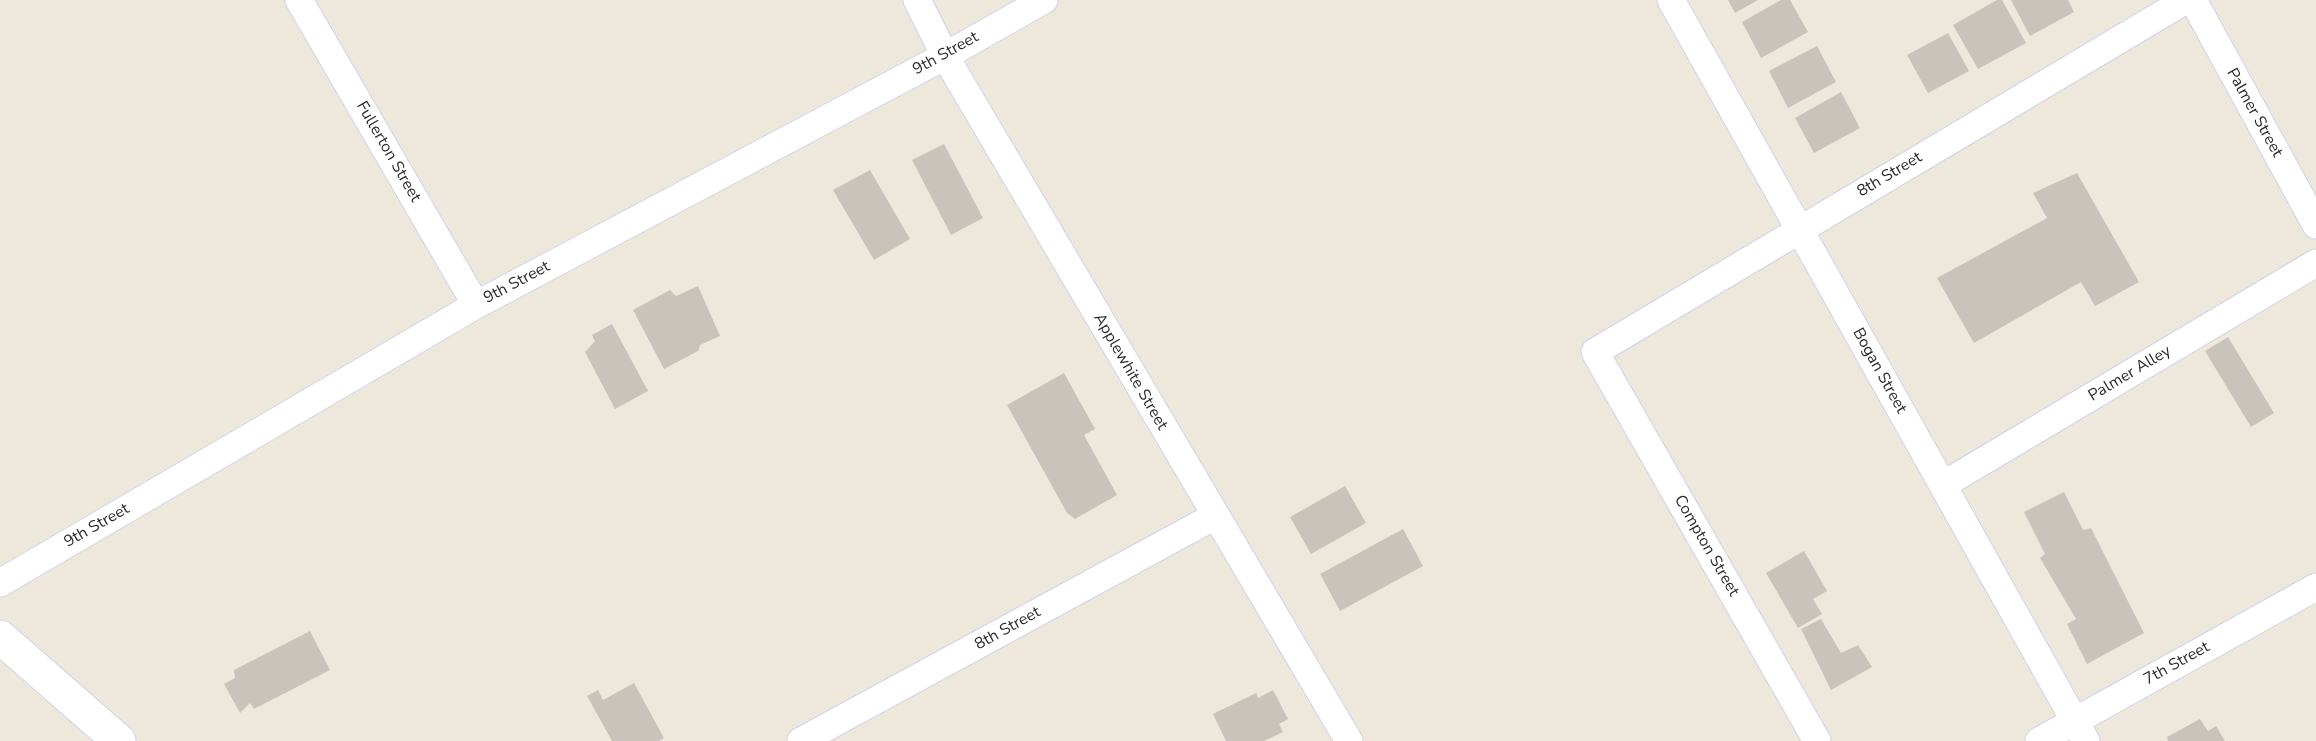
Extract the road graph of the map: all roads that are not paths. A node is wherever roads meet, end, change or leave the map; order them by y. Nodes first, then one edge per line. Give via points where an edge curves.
1 (299, 0) edge
2 (917, 0) edge
3 (1044, 0) edge
4 (1671, 0) edge
5 (2186, 0) edge
6 (2193, 0) edge
7 (945, 56) junction
8 (2316, 225) edge
9 (1799, 229) junction
10 (2316, 263) edge
11 (476, 305) junction
12 (1595, 352) joint
13 (1943, 485) junction
14 (1215, 516) junction
15 (0, 583) edge
16 (2316, 586) edge
17 (0, 637) edge
18 (2080, 731) edge
19 (119, 741) edge
20 (801, 741) edge
21 (1348, 741) edge
22 (1817, 741) edge
23 (2039, 741) edge

1 - 11 street, Fullerton Street
2 - 7 street, Applewhite Street
3 - 7 street, 9th Street
4 - 9 street, Bogan Street
5 - 9 street, 8th Street
6 - 8 street, Palmer Street
7 - 11 street, 9th Street
7 - 14 street, Applewhite Street
9 - 12 street, 8th Street
9 - 13 street, Bogan Street
10 - 13 street, Palmer Alley
11 - 15 street, 9th Street
12 - 22 street, Compton Street
13 - 18 street, Bogan Street
14 - 20 street, 8th Street
14 - 21 street, Applewhite Street
16 - 18 street, 7th Street
17 - 19 main road
18 - 23 street, 7th Street

